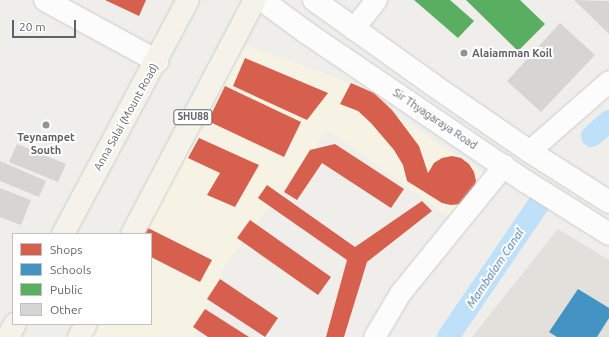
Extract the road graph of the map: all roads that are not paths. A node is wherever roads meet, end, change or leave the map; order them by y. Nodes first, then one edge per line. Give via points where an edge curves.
1 (45, 0) edge
2 (188, 0) edge
3 (255, 0) edge
4 (262, 0) edge
5 (314, 0) edge
6 (376, 0) edge
7 (353, 29) junction
8 (157, 61) junction
9 (609, 81) edge
10 (529, 151) junction
11 (504, 165) junction
12 (609, 202) edge
13 (64, 233) edge
14 (133, 233) edge
15 (609, 234) edge
16 (14, 325) edge
17 (85, 325) edge
18 (8, 337) edge
19 (79, 337) edge
20 (374, 337) edge

1 - 8 main road
2 - 8 main road, Anna Salai (Mount Road)
3 - 14 main road, SHU88
4 - 11 main road, Sir Thyagaraya Road
5 - 7 main road
6 - 7 street
7 - 10 main road
8 - 13 main road, Anna Salai (Mount Road)
9 - 10 street
10 - 12 main road
11 - 15 main road, Sir Thyagaraya Road
11 - 20 street via 400,293
16 - 18 main road
17 - 19 main road

